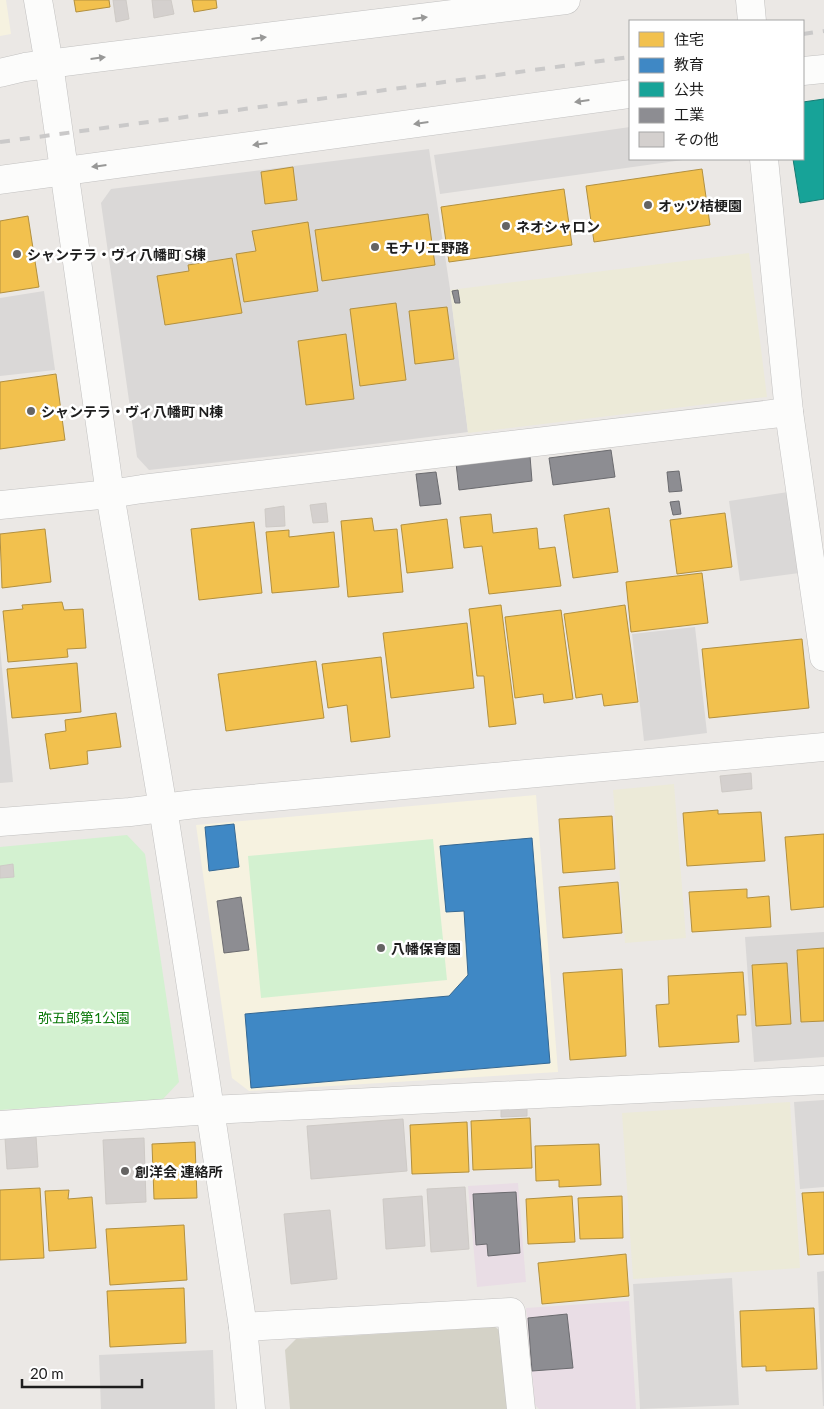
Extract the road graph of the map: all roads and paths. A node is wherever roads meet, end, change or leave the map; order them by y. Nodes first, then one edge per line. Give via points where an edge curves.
1 (38, 0) edge
2 (566, 0) edge
3 (750, 0) edge
4 (752, 20) edge
5 (49, 64) junction
6 (824, 69) edge
7 (804, 71) edge
8 (0, 74) edge
9 (629, 94) edge
10 (764, 160) edge
11 (64, 170) junction
12 (0, 180) edge
13 (789, 412) junction
14 (110, 494) junction
15 (0, 505) edge
16 (824, 657) edge
17 (824, 747) edge
18 (163, 808) junction
19 (0, 822) edge
20 (824, 1080) edge
21 (210, 1110) junction
22 (0, 1125) edge
23 (243, 1327) junction
24 (252, 1409) edge
25 (521, 1409) edge

1 - 5 street
5 -> 2 street
3 - 4 street
5 - 8 street
5 - 11 street
6 - 7 street
9 -> 11 street
10 - 13 street
11 - 12 street
11 - 14 street
13 - 14 street
13 - 16 street
14 - 15 street
14 - 18 street
17 - 18 street
18 - 19 street
18 - 21 street
20 - 21 street
21 - 22 street
21 - 23 street
23 - 24 street
23 - 25 street via 511,1312

